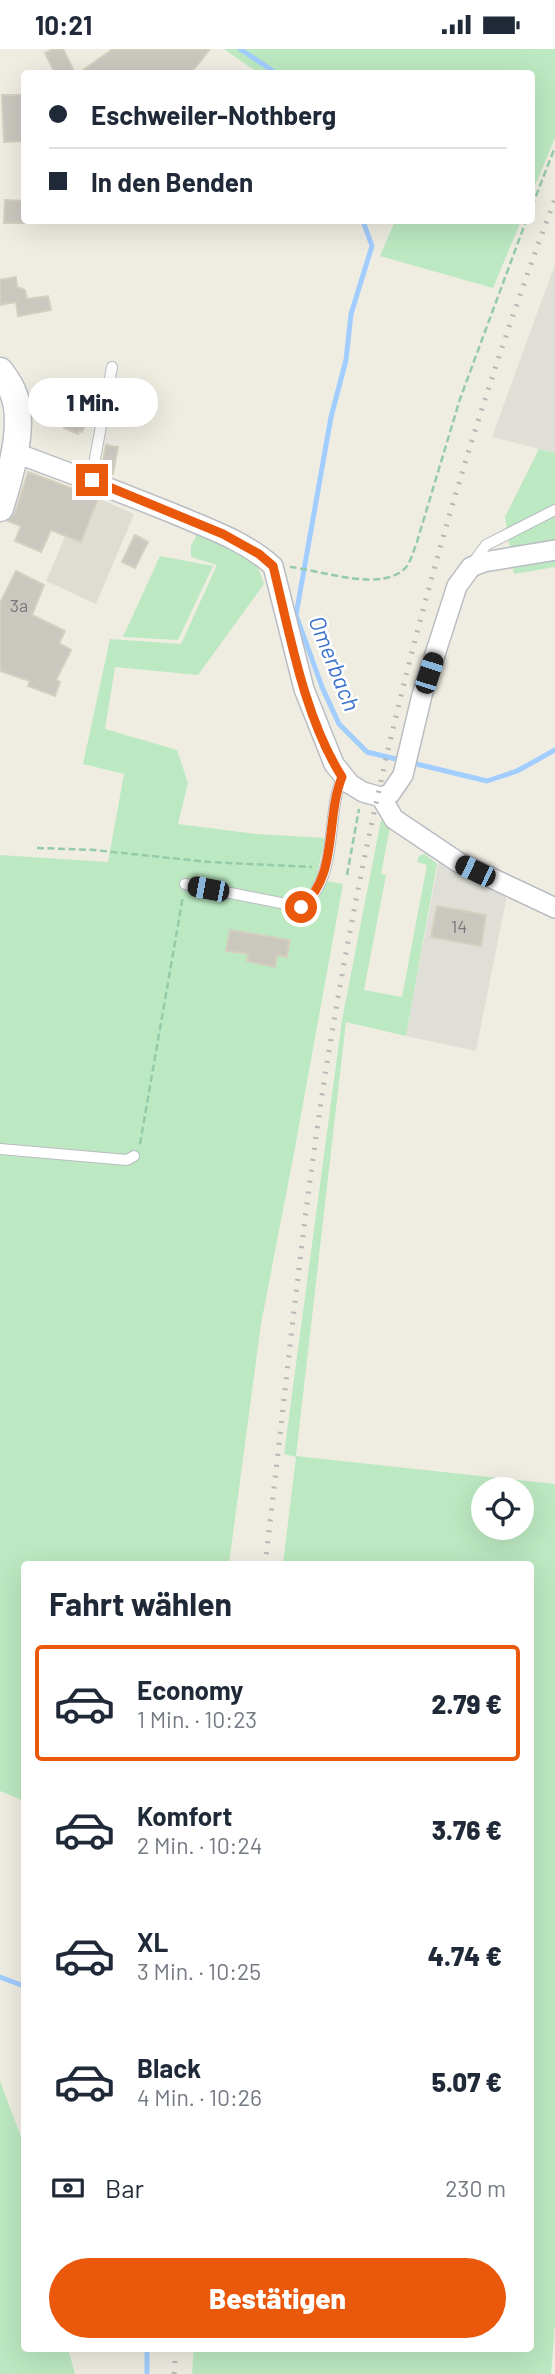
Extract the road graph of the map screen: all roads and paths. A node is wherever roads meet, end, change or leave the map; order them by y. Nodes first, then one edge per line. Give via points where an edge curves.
1 (555, 147) edge
2 (535, 198) edge
3 (525, 224) edge
4 (111, 367) dead end
5 (0, 372) edge
6 (16, 453) junction
7 (92, 480) junction
8 (0, 508) edge
9 (555, 510) edge
10 (555, 550) edge
11 (471, 567) junction
12 (296, 568) dead end
13 (342, 777) junction
14 (385, 788) junction
15 (37, 848) dead end
16 (326, 868) junction
17 (347, 875) dead end
18 (185, 884) joint
19 (555, 908) edge
20 (0, 1149) edge
21 (134, 1156) joint

1 - 2 path
3 - 12 path via 460,399 407,566 390,578 365,579
4 - 7 lane
5 - 6 street via 13,391
6 - 7 street
6 - 8 street
7 - 13 street via 223,534 273,566 304,689
9 - 11 lane via 486,545
10 - 11 street
11 - 14 street via 457,586 411,739
13 - 14 street
13 - 16 lane
14 - 17 path
14 - 19 street via 394,819 458,862
15 - 16 path
16 - 18 lane via 318,887 301,907
18 - 21 path via 140,1146
20 - 21 lane via 127,1160

